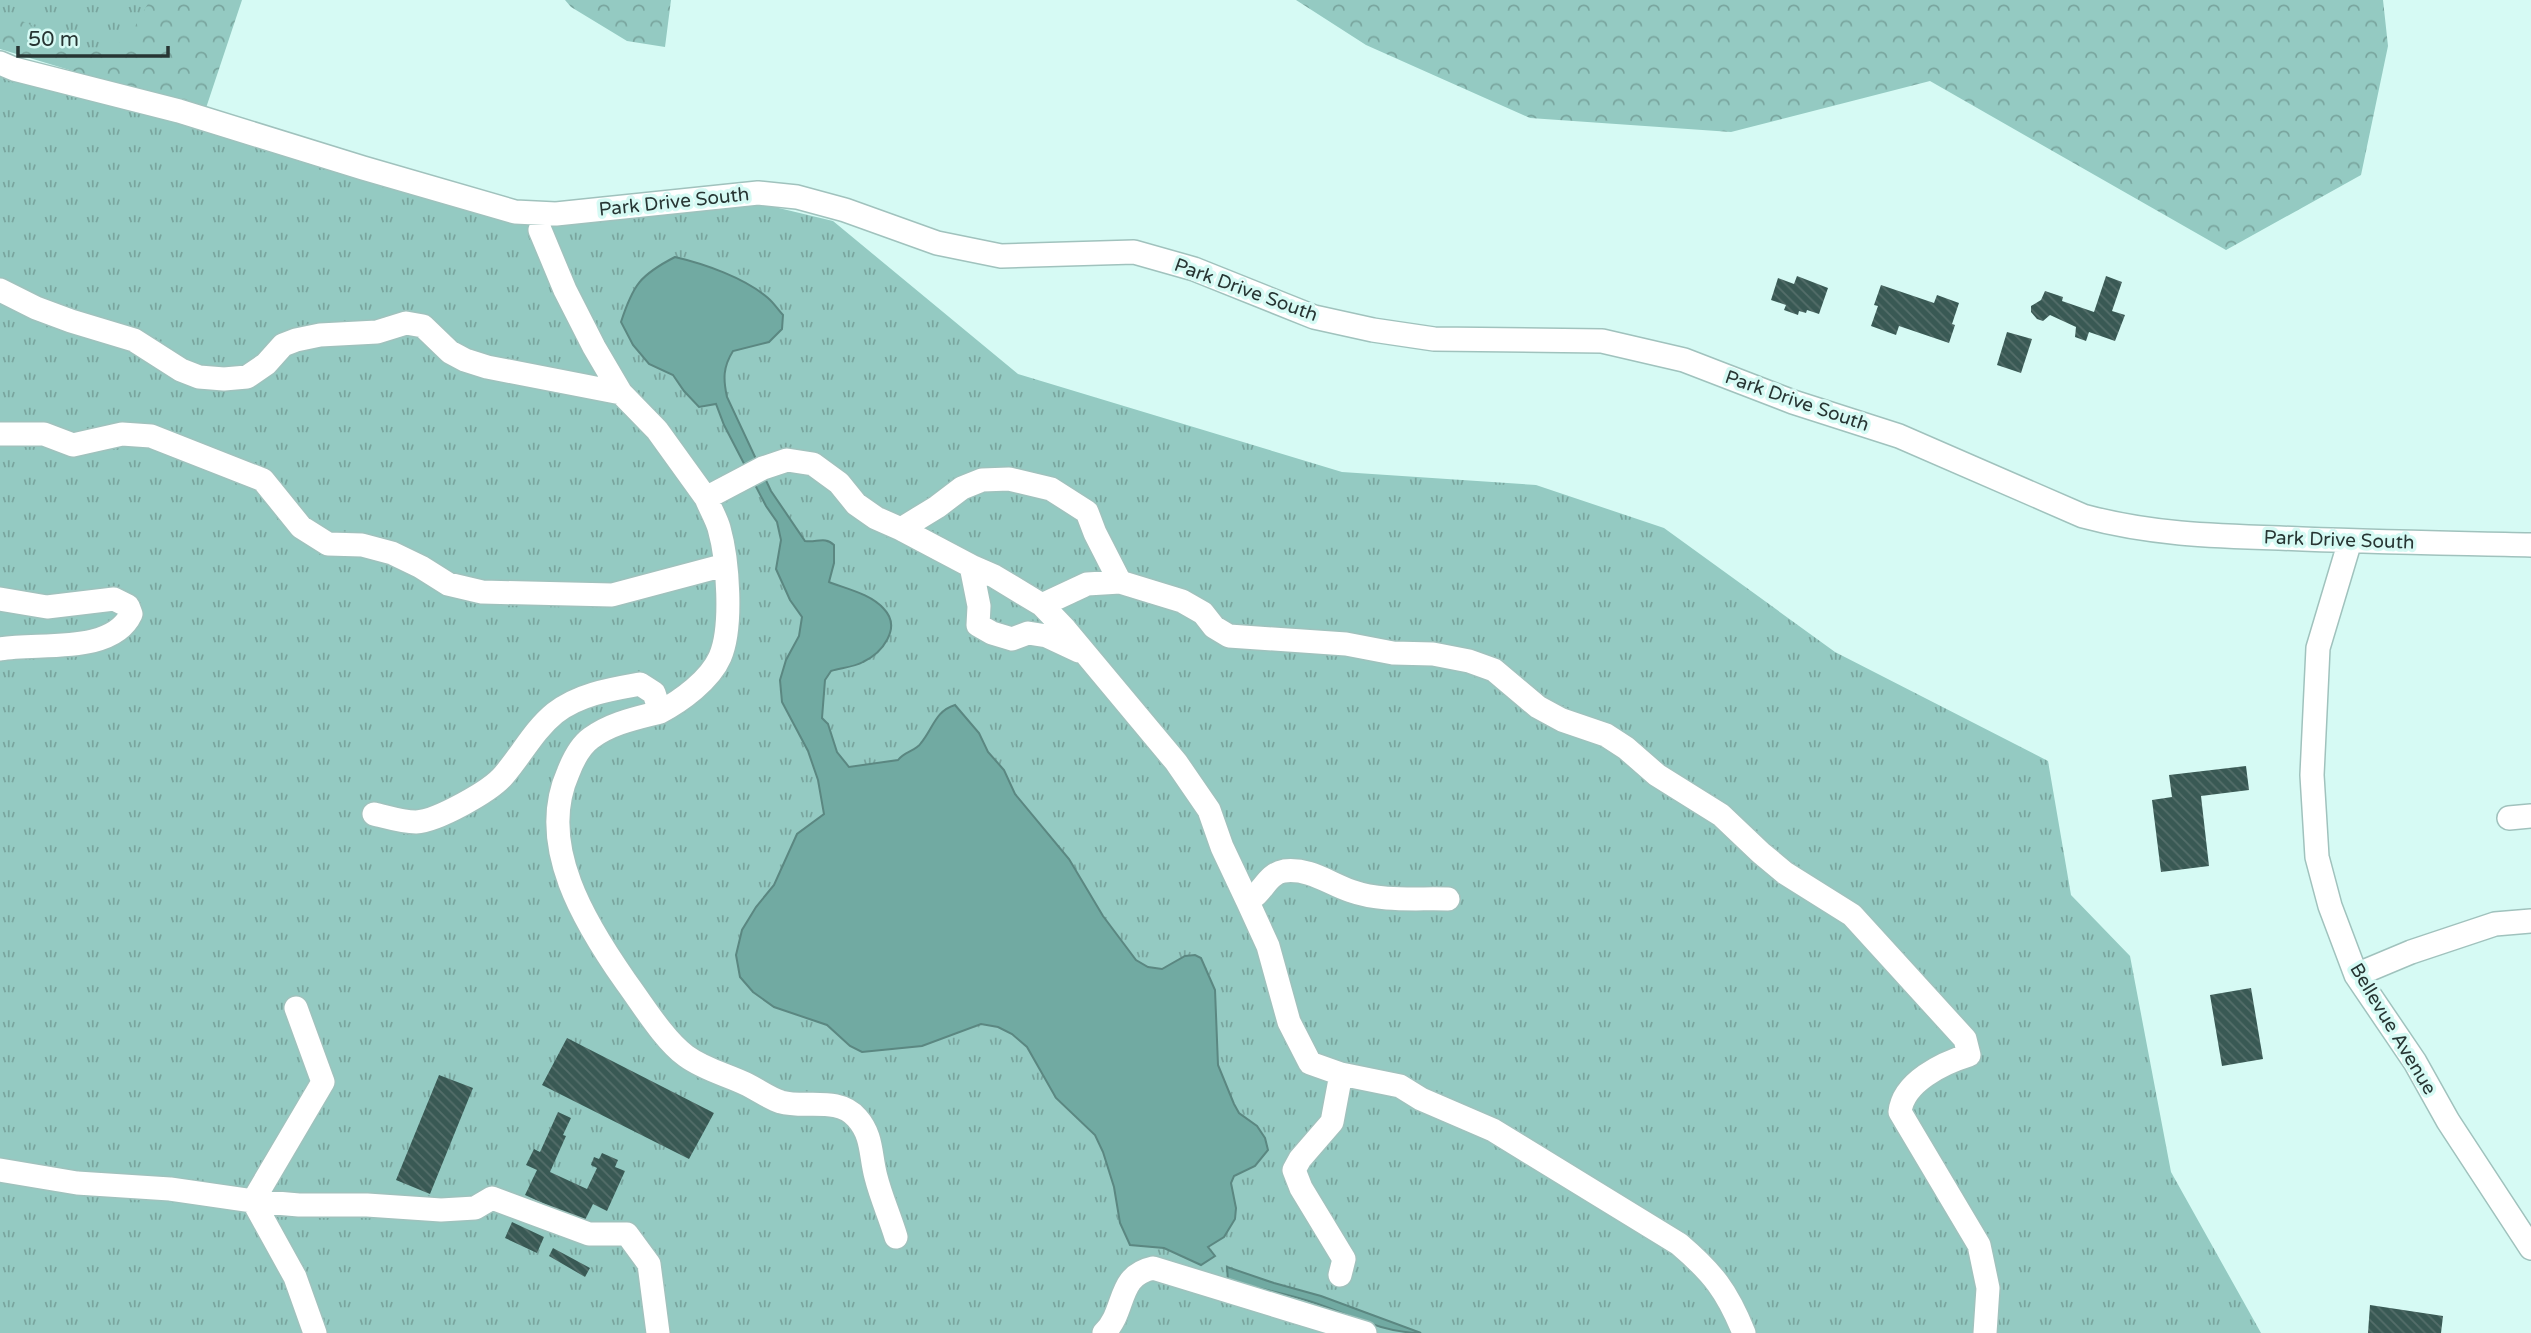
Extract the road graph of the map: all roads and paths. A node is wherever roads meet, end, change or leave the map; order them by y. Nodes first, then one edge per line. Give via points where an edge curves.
1 (0, 63) edge
2 (540, 230) dead end
3 (0, 290) edge
4 (621, 393) junction
5 (0, 434) edge
6 (706, 498) junction
7 (901, 529) junction
8 (2350, 541) junction
9 (2531, 544) edge
10 (725, 565) junction
11 (971, 566) junction
12 (1119, 582) junction
13 (0, 599) edge
14 (1042, 605) junction
15 (0, 649) edge
16 (1088, 655) junction
17 (660, 712) junction
18 (374, 814) dead end
19 (1448, 899) dead end
20 (1247, 900) junction
21 (2531, 920) edge
22 (2356, 975) junction
23 (296, 1008) dead end
24 (1341, 1074) junction
25 (0, 1170) edge
26 (253, 1201) junction
27 (896, 1237) dead end
28 (2531, 1248) edge
29 (1340, 1275) dead end
30 (315, 1333) edge
31 (658, 1333) edge
32 (1104, 1333) edge
33 (1366, 1333) edge
34 (1744, 1333) edge
35 (1985, 1333) edge

1 - 8 street, Park Drive South via 179,111 516,212 556,214 758,193 797,197 937,243 1001,256 1134,252 1194,269 1314,317 1373,330 1434,339 1602,341 1684,360 1899,436 2083,516 2171,534
2 - 4 street via 565,290
3 - 4 street via 60,317 134,340 199,377 247,377 283,345 296,340 377,332 406,323 423,326 465,360
4 - 6 street via 657,430
5 - 10 street via 44,434 73,445 122,434 151,436 263,480 300,527 328,544 362,545 392,554 448,584 482,592 612,595
6 - 7 street via 787,460 813,464 839,483 856,504
6 - 10 street via 719,528
7 - 11 street
7 - 12 street via 962,488 982,480 1009,479 1051,489 1087,512
8 - 9 street, Park Drive South
8 - 22 street, Bellevue Avenue via 2318,648 2312,775 2317,857
10 - 17 street via 727,622 720,658 696,688
11 - 14 street
11 - 16 street via 978,625 1012,639 1028,633 1047,636
12 - 14 street via 1087,584
12 - 35 street via 1182,601 1229,636 1433,653 1494,670 1538,707 1626,748 1657,775 1721,815 1785,873 1852,915 1965,1039 1969,1055 1923,1077 1901,1101 1900,1112 1979,1245 1988,1288
13 - 15 street via 47,607 114,599 128,606 131,614 127,625 93,642
14 - 16 street
16 - 20 street via 1176,762 1209,810
17 - 18 street via 653,693 640,684 582,698 556,712 505,775 474,797 426,821
17 - 27 street via 600,733 576,756 564,781 558,823 567,877 615,967 686,1056 770,1098 834,1106 856,1116 869,1136 876,1176
19 - 20 street via 1382,898 1303,871 1281,871
20 - 24 street via 1268,946 1289,1022 1310,1063
21 - 22 street via 2495,924
22 - 28 street, Bellevue Avenue
23 - 26 street via 323,1082
24 - 29 street via 1332,1122 1294,1170 1344,1259
24 - 34 street via 1400,1086 1493,1130 1678,1244 1706,1266 1730,1299
25 - 26 street via 77,1183
26 - 30 street via 295,1276
26 - 31 street via 442,1210 475,1208 492,1198 589,1234 626,1234 649,1264
32 - 33 street via 1129,1281 1139,1271 1153,1268

